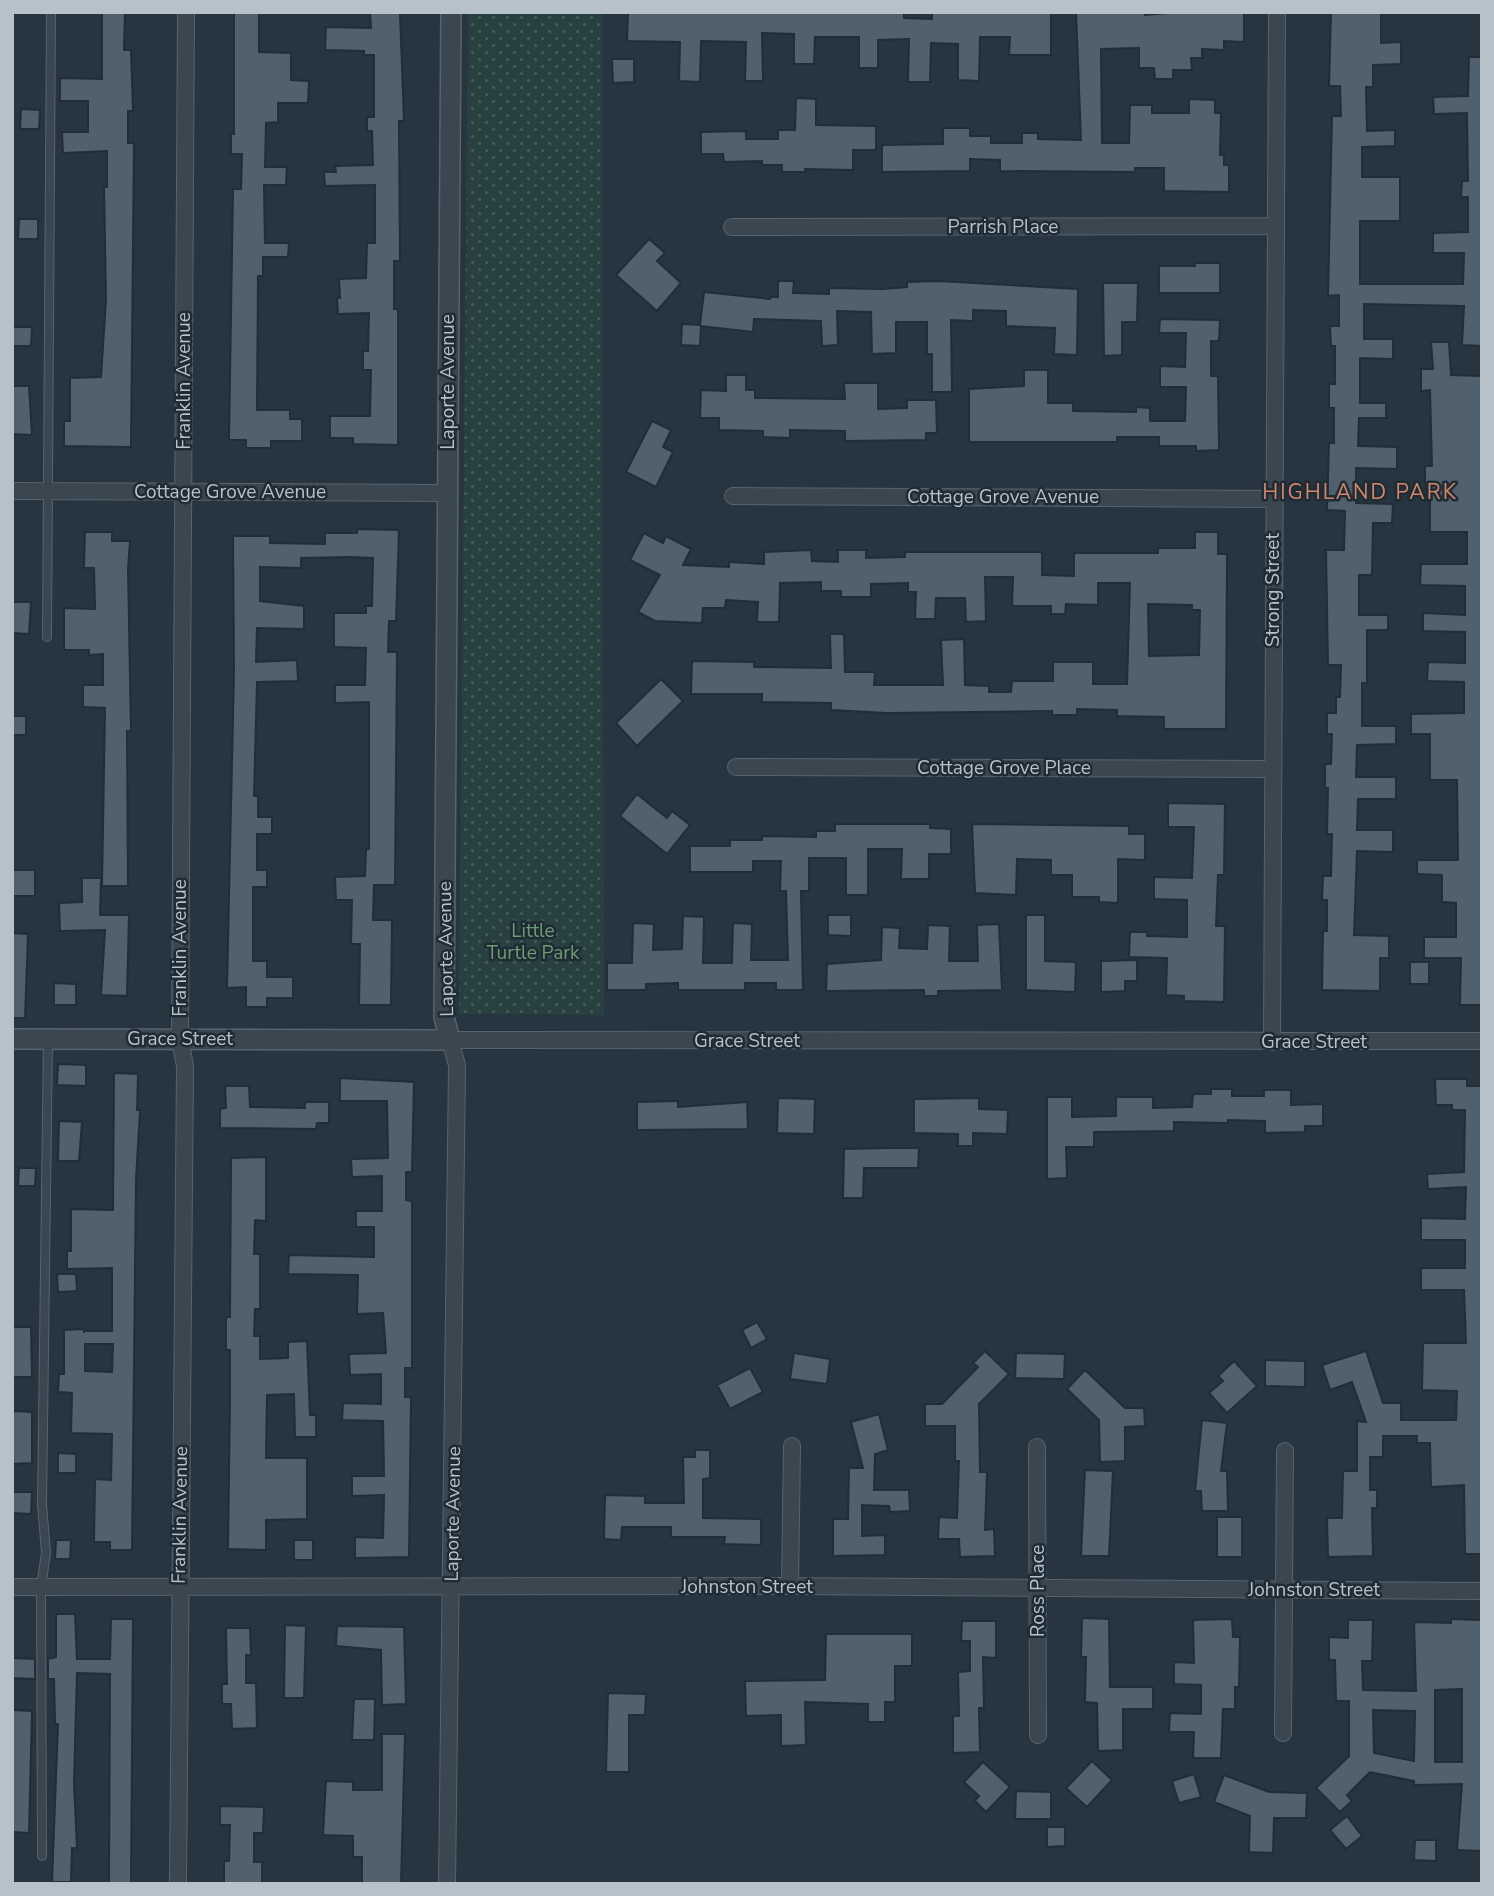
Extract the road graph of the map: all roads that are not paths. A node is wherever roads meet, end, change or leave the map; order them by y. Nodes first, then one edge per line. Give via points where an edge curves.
1 (51, 12) edge
2 (186, 12) edge
3 (451, 12) edge
4 (1277, 12) edge
5 (1275, 226) junction
6 (732, 227) dead end
7 (12, 491) edge
8 (48, 491) junction
9 (183, 492) junction
10 (447, 493) junction
11 (733, 496) dead end
12 (1273, 499) junction
13 (47, 636) dead end
14 (736, 767) dead end
15 (1271, 769) junction
16 (12, 1039) edge
17 (48, 1039) junction
18 (180, 1039) junction
19 (450, 1040) junction
20 (1482, 1041) edge
21 (1272, 1042) junction
22 (792, 1446) dead end
23 (1037, 1447) dead end
24 (1285, 1451) dead end
25 (790, 1586) junction
26 (12, 1587) edge
27 (41, 1587) junction
28 (180, 1588) junction
29 (452, 1588) junction
30 (1038, 1589) junction
31 (1283, 1590) junction
32 (1482, 1591) edge
33 (1283, 1733) dead end
34 (1038, 1735) dead end
35 (42, 1856) dead end
36 (178, 1884) edge
37 (447, 1884) edge

1 - 8 lane
2 - 9 street, Franklin Avenue
3 - 10 street, Laporte Avenue
4 - 5 street, Strong Street
5 - 6 street, Parrish Place
5 - 12 street, Strong Street
7 - 8 street, Cottage Grove Avenue
8 - 9 street, Cottage Grove Avenue
8 - 13 lane
9 - 10 street, Cottage Grove Avenue
9 - 18 street, Franklin Avenue
10 - 19 street, Laporte Avenue via 444,1017
11 - 12 street, Cottage Grove Avenue
12 - 15 street, Strong Street
14 - 15 street, Cottage Grove Place
15 - 21 street, Strong Street
16 - 17 street, Grace Street
17 - 18 street, Grace Street
17 - 27 lane via 42,1504 46,1553
18 - 19 street, Grace Street
18 - 28 street, Franklin Avenue via 185,1066
19 - 21 street, Grace Street
19 - 29 street, Laporte Avenue via 457,1065
20 - 21 street, Grace Street
22 - 25 street
23 - 30 street, Ross Place
24 - 31 street
25 - 29 street, Johnston Street
25 - 30 street, Johnston Street
26 - 27 street, Johnston Street
27 - 28 street, Johnston Street
27 - 35 lane
28 - 29 street, Johnston Street
28 - 36 street, Franklin Avenue
29 - 37 street, Laporte Avenue
30 - 31 street, Johnston Street
30 - 34 street, Ross Place
31 - 32 street, Johnston Street
31 - 33 street

